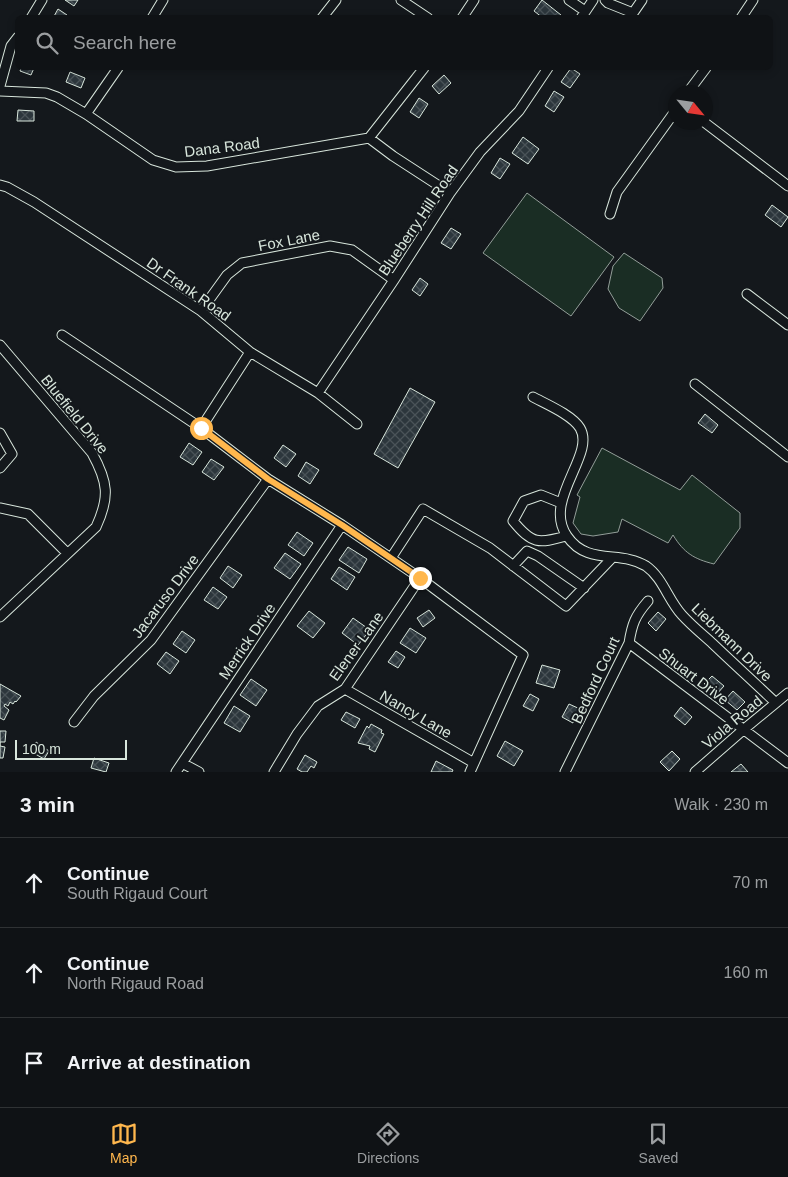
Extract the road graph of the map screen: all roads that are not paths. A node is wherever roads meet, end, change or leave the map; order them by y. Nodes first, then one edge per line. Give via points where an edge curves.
1 (42, 0) edge
2 (163, 0) edge
3 (336, 0) edge
4 (401, 0) edge
5 (474, 0) edge
6 (569, 0) edge
7 (593, 0) edge
8 (605, 0) edge
9 (642, 0) edge
10 (753, 0) edge
11 (583, 14) edge
12 (33, 15) edge
13 (154, 15) edge
14 (324, 15) edge
15 (424, 15) edge
16 (464, 15) edge
17 (743, 15) edge
18 (15, 41) edge
19 (117, 70) edge
20 (422, 70) edge
21 (547, 70) edge
22 (704, 70) edge
23 (693, 85) edge
24 (0, 86) edge
25 (0, 90) edge
26 (86, 114) junction
27 (668, 121) edge
28 (713, 129) edge
29 (369, 138) junction
30 (0, 185) edge
31 (788, 186) edge
32 (450, 193) junction
33 (610, 214) dead end
34 (394, 280) junction
35 (747, 294) dead end
36 (201, 311) junction
37 (788, 325) edge
38 (62, 335) dead end
39 (0, 345) edge
40 (250, 352) junction
41 (695, 384) dead end
42 (318, 393) junction
43 (532, 397) dead end
44 (357, 424) dead end
45 (201, 428) junction
46 (0, 433) edge
47 (788, 457) edge
48 (0, 468) edge
49 (268, 479) junction
50 (561, 503) junction
51 (0, 508) edge
52 (342, 525) junction
53 (566, 536) junction
54 (67, 554) junction
55 (391, 558) junction
56 (612, 558) junction
57 (513, 566) junction
58 (420, 578) junction
59 (584, 588) junction
60 (648, 600) dead end
61 (0, 618) edge
62 (629, 643) junction
63 (345, 689) junction
64 (788, 693) edge
65 (776, 703) junction
66 (74, 722) dead end
67 (743, 730) junction
68 (182, 763) junction
69 (788, 763) edge
70 (472, 768) edge
71 (176, 772) edge
72 (199, 772) edge
73 (274, 772) edge
74 (566, 772) edge
75 (695, 772) edge

1 - 12 street
2 - 13 street
3 - 14 street
4 - 15 street
5 - 16 street
6 - 11 street
7 - 11 street
8 - 9 street via 633,13
10 - 17 street
18 - 24 street
19 - 26 street
20 - 29 street
21 - 32 street, Blueberry Hill Road via 519,111 480,152
22 - 23 street
25 - 26 street, Dana Road via 46,93
26 - 29 street, Dana Road via 153,160 176,167 207,166
27 - 33 street via 617,192
28 - 31 street
29 - 32 street
30 - 36 street, Dr Frank Road via 34,202
32 - 34 street, Blueberry Hill Road
34 - 36 street, Fox Lane via 352,250 330,246 242,263 227,275
34 - 42 street, Blueberry Hill Road
35 - 37 street
36 - 40 street, Dr Frank Road
38 - 45 street
39 - 54 street, Bluefield Drive via 92,453 102,471 106,492 104,510 96,527
40 - 42 street, Dr Frank Road
40 - 45 street
41 - 47 street
42 - 44 street, Dr Frank Road
43 - 50 street via 571,419 580,429 582,443
45 - 49 street
46 - 48 street via 12,454
49 - 52 street
49 - 66 street, Jacaruso Drive via 152,640 94,696
50 - 53 street via 561,521
50 - 53 street via 541,495 524,501 514,521 526,536 545,542
51 - 54 street via 28,514
52 - 55 street
52 - 68 street, Merrick Drive
53 - 56 street, Liebmann Drive via 588,553
54 - 61 street, Bluefield Drive
55 - 57 street via 424,509 490,548
55 - 58 street
56 - 59 street
56 - 65 street, Liebmann Drive via 627,558 655,574 681,614
57 - 59 street via 526,552 538,556
57 - 59 street via 566,606
58 - 63 street, Elener Lane
58 - 70 street via 523,656
60 - 62 street, Bedford Court via 633,622
62 - 67 street, Shuart Drive
62 - 74 street, Bedford Court
63 - 70 street, Nancy Lane
63 - 73 street, Elener Lane via 318,706
64 - 65 street, Viola Road
65 - 67 street, Viola Road
67 - 69 street, Shuart Drive
67 - 75 street, Viola Road
68 - 71 street, Merrick Drive
68 - 72 street

